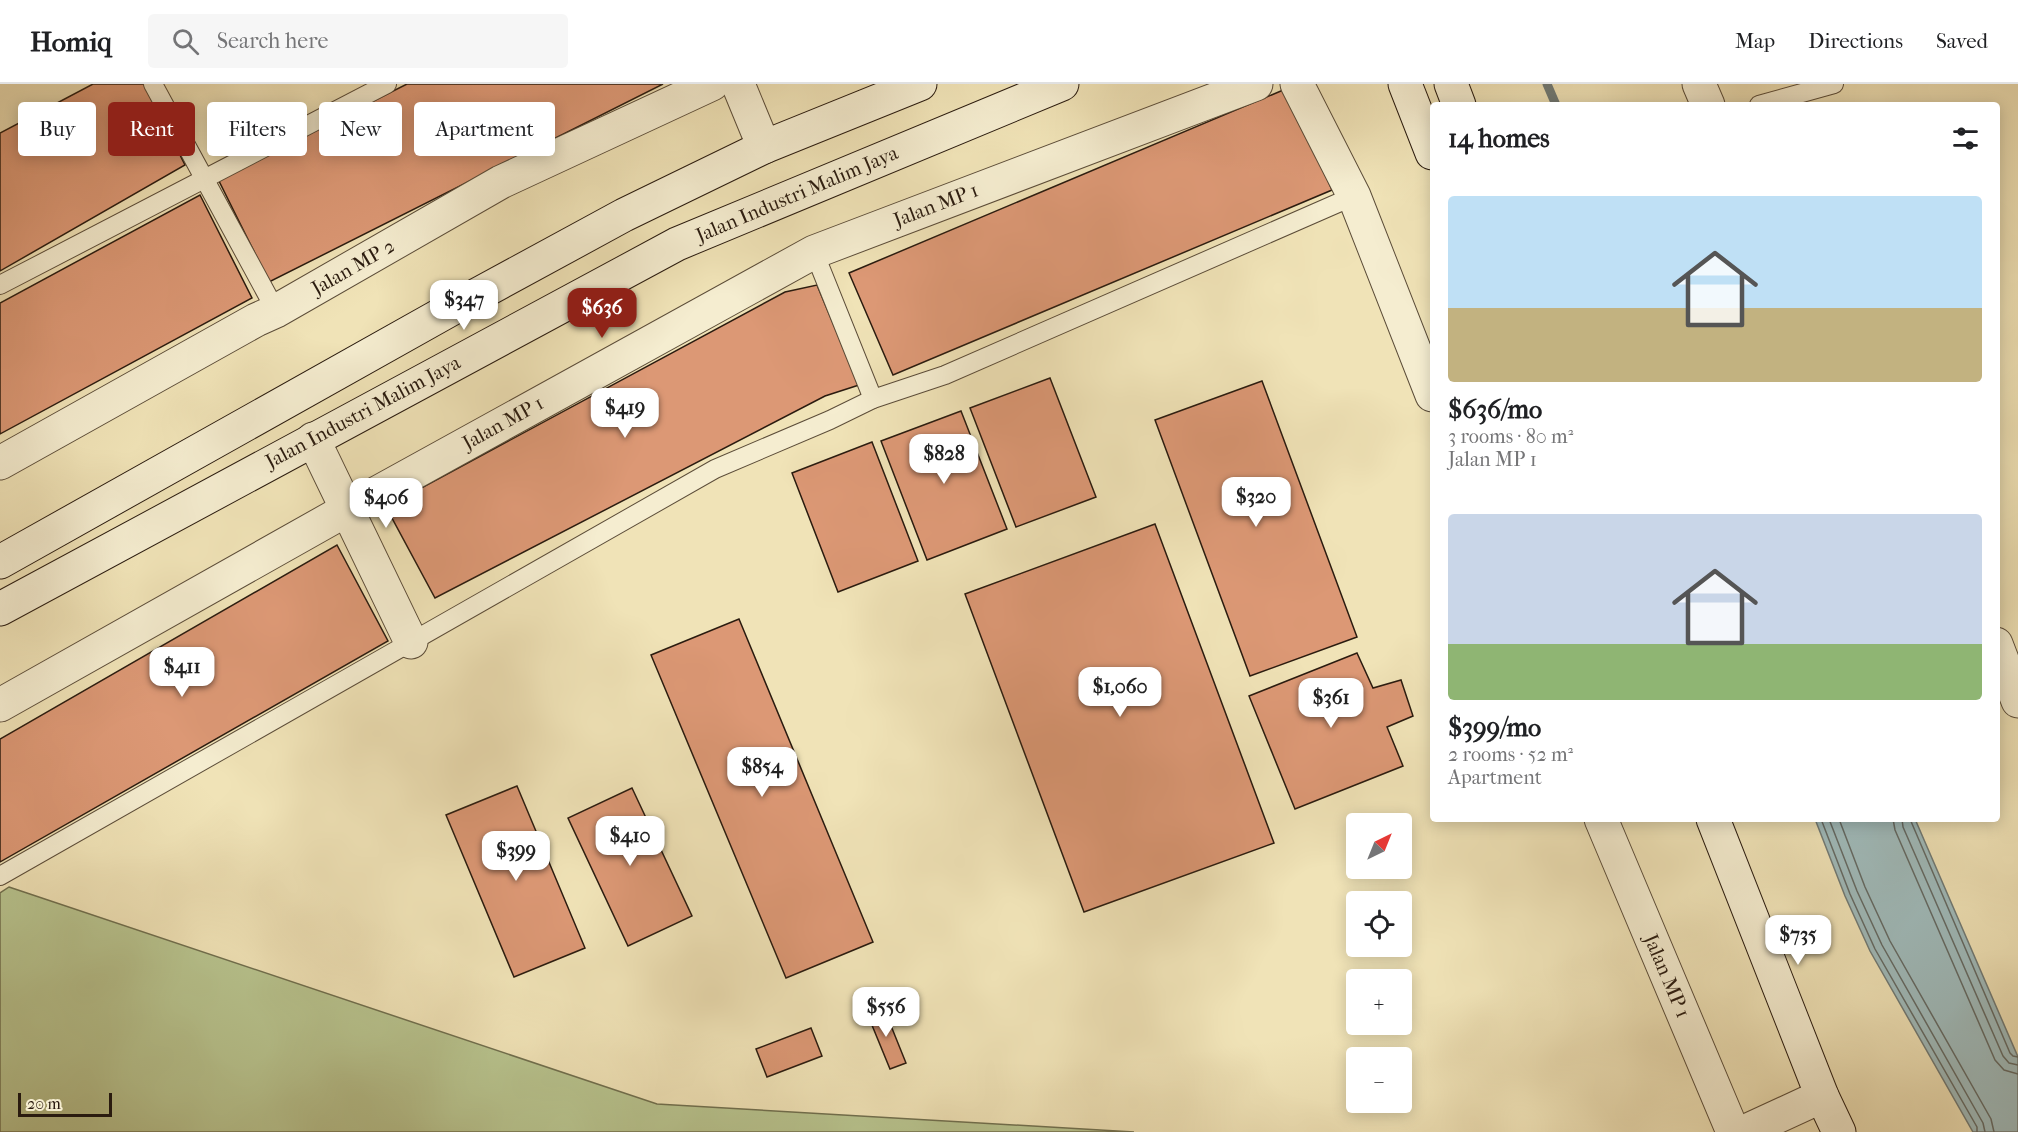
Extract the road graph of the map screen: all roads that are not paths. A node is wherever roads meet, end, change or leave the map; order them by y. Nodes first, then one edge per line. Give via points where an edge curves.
1 (153, 84) edge
2 (387, 84) edge
3 (712, 84) edge
4 (738, 84) edge
5 (920, 84) edge
6 (1062, 84) edge
7 (1256, 84) edge
8 (1297, 84) edge
9 (1394, 84) edge
10 (1451, 84) edge
11 (1699, 84) edge
12 (1834, 84) edge
13 (1410, 96) edge
14 (1458, 102) edge
15 (1707, 102) edge
16 (1770, 102) edge
17 (764, 147) junction
18 (1430, 148) edge
19 (204, 179) junction
20 (1354, 196) junction
21 (814, 252) junction
22 (0, 285) edge
23 (276, 311) junction
24 (1430, 390) edge
25 (873, 399) junction
26 (313, 439) junction
27 (0, 463) edge
28 (348, 509) junction
29 (0, 562) edge
30 (0, 609) edge
31 (411, 642) junction
32 (2000, 654) edge
33 (2018, 701) edge
34 (0, 705) edge
35 (1602, 822) edge
36 (1714, 822) edge
37 (0, 876) edge
38 (1822, 1096) junction
39 (1733, 1132) edge
40 (1744, 1132) edge
41 (1839, 1132) edge

1 - 19 lane
2 - 19 lane
3 - 23 street, Jalan MP 2 via 501,182
4 - 17 street
5 - 17 street
6 - 26 street, Jalan Industri Malim Jaya via 677,244
7 - 21 street, Jalan MP 1
8 - 20 street
9 - 13 street
10 - 14 street
11 - 15 street
12 - 16 lane
13 - 18 street
17 - 29 street via 523,269
19 - 22 lane
19 - 23 lane
20 - 24 street
20 - 25 lane via 945,375
21 - 25 lane
21 - 28 street, Jalan MP 1
23 - 27 street, Jalan MP 2
25 - 31 lane via 715,469
26 - 28 street
26 - 30 street, Jalan Industri Malim Jaya
28 - 31 street
28 - 34 street, Jalan MP 1
31 - 37 lane
32 - 33 street
35 - 39 street, Jalan MP 1
36 - 38 street
38 - 40 street
38 - 41 street

